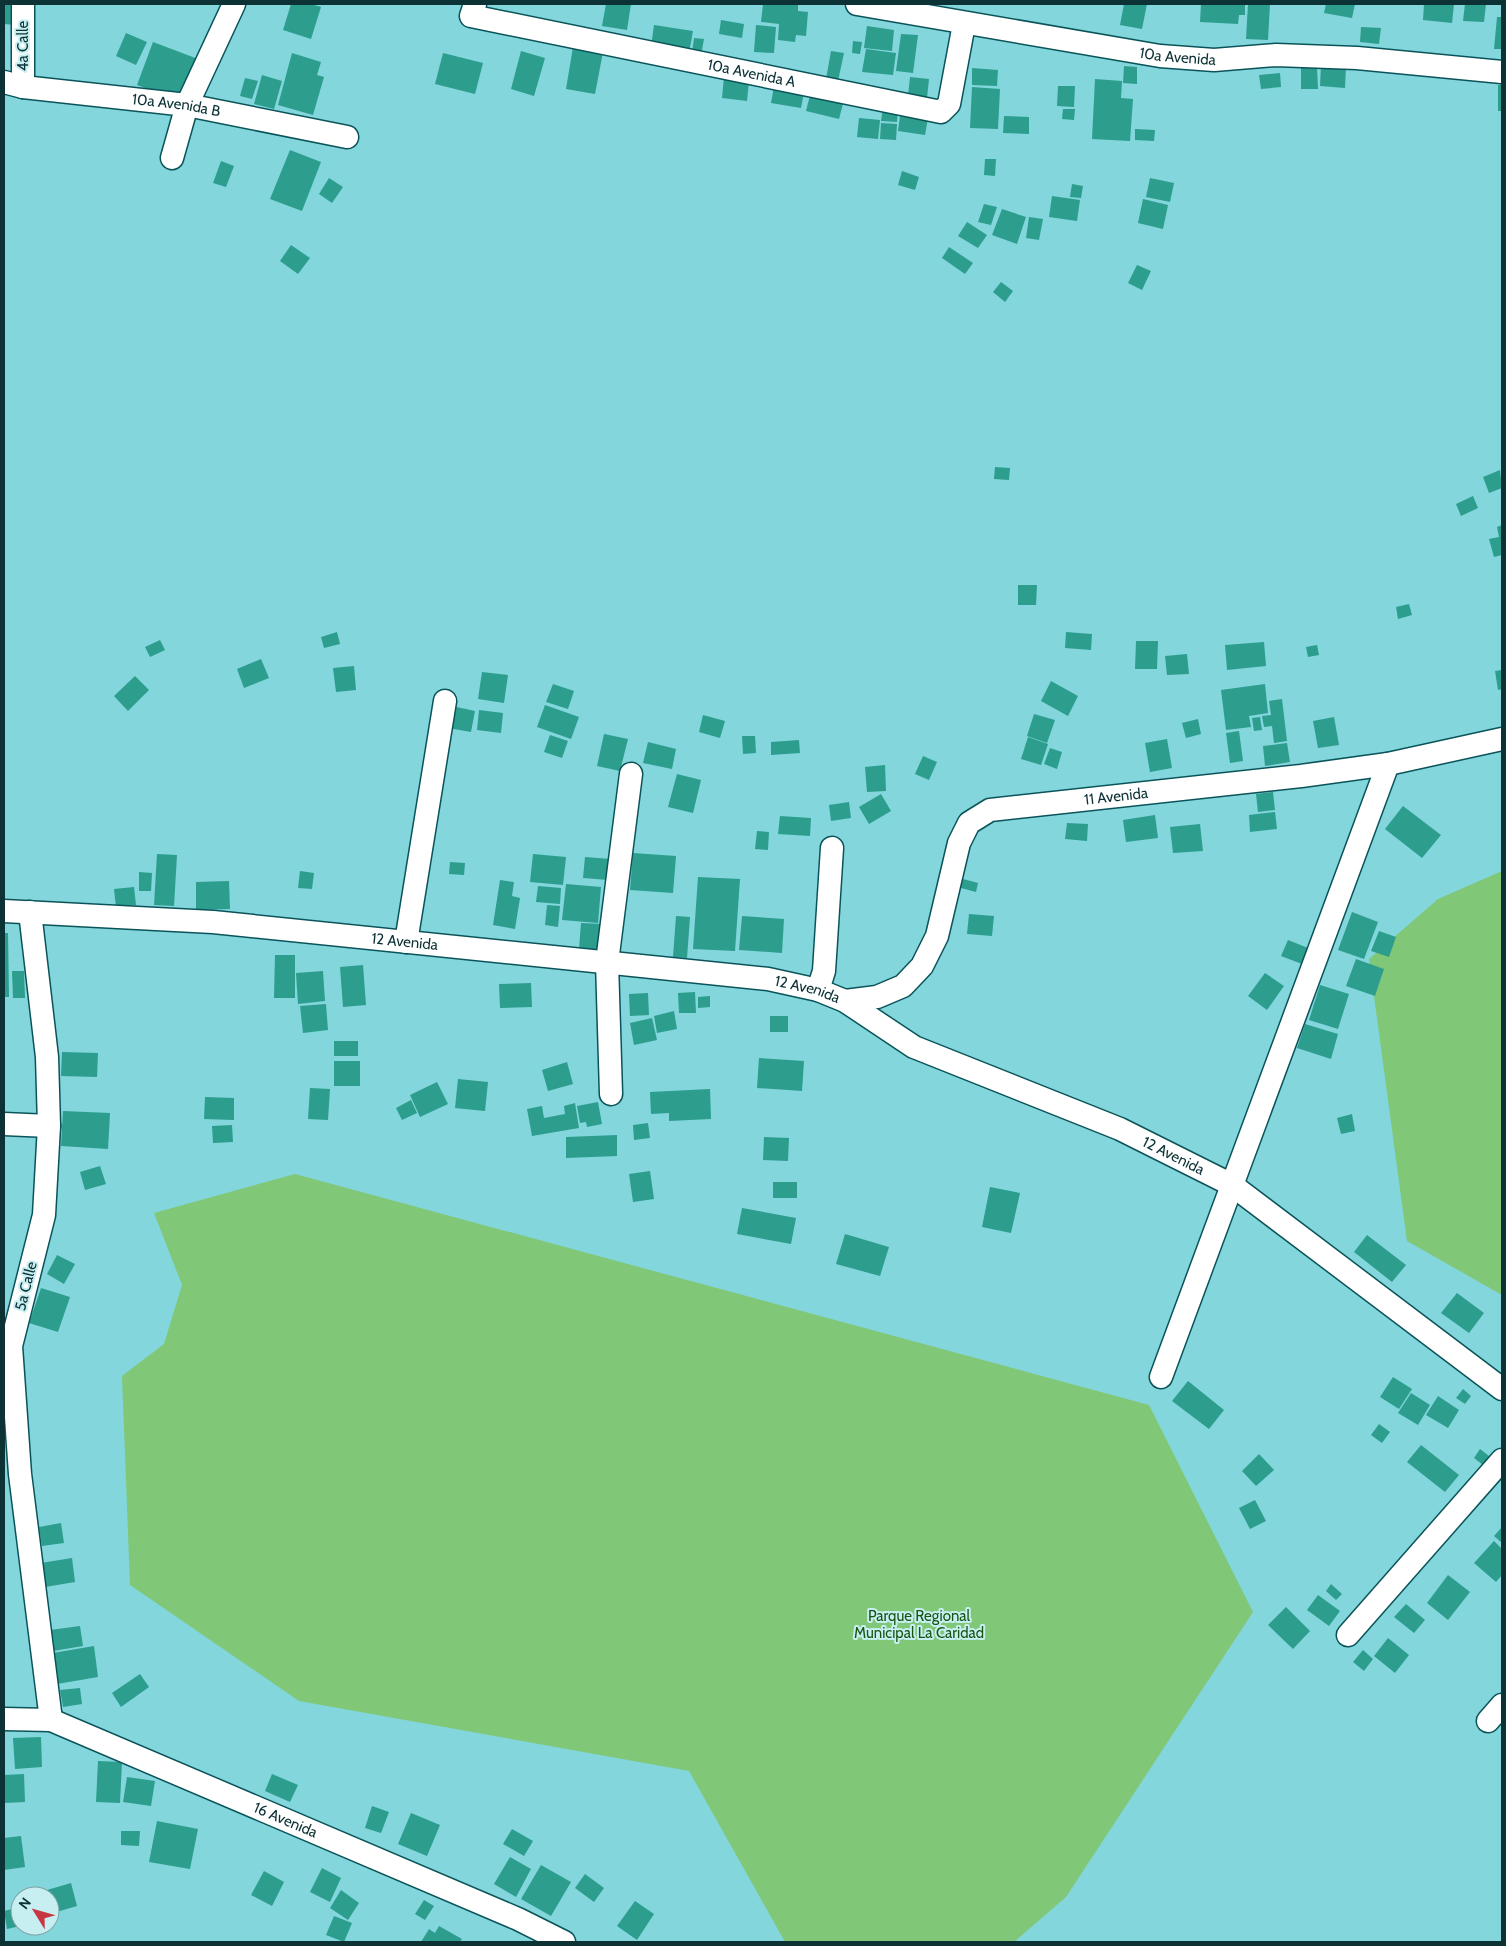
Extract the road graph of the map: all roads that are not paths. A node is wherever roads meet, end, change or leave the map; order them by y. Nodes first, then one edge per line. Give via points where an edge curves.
1 (23, 4) edge
2 (234, 4) edge
3 (857, 4) edge
4 (473, 10) edge
5 (964, 24) junction
6 (1502, 72) edge
7 (14, 85) edge
8 (188, 105) junction
9 (347, 137) dead end
10 (172, 158) dead end
11 (445, 701) dead end
12 (1502, 739) edge
13 (1388, 764) junction
14 (631, 774) dead end
15 (832, 848) dead end
16 (4, 911) edge
17 (30, 912) junction
18 (406, 942) junction
19 (607, 962) junction
20 (818, 990) junction
21 (845, 1001) junction
22 (611, 1094) dead end
23 (4, 1124) edge
24 (49, 1126) junction
25 (1232, 1185) junction
26 (7, 1346) edge
27 (1161, 1377) dead end
28 (1502, 1389) edge
29 (1502, 1460) edge
30 (1348, 1635) dead end
31 (1502, 1705) edge
32 (4, 1719) edge
33 (51, 1720) junction
34 (1488, 1721) dead end
35 (564, 1942) edge

1 - 7 street, 4a Calle
2 - 8 street
3 - 5 street, 10a Avenida
4 - 5 street, 10a Avenida A via 941,112 949,104
5 - 6 street, 10a Avenida via 1160,56 1214,60 1276,55 1357,58
7 - 8 street, 10a Avenida B
8 - 9 street, 10a Avenida B
8 - 10 street
11 - 18 street
12 - 13 street, 11 Avenida
13 - 21 street, 11 Avenida via 990,810 970,823 959,843 937,936 922,966 904,986 877,997
13 - 25 street
14 - 19 street
15 - 20 street via 824,971
16 - 17 street, 12 Avenida
17 - 18 street, 12 Avenida via 213,922
17 - 24 street, 5a Calle via 46,1057
18 - 19 street, 12 Avenida
19 - 20 street, 12 Avenida via 768,979
19 - 22 street
20 - 21 street, 12 Avenida
21 - 25 street, 12 Avenida via 914,1046 1120,1129
23 - 24 street
24 - 26 street, 5a Calle via 44,1215
25 - 27 street
25 - 28 street, 12 Avenida
26 - 33 street, 5a Calle
29 - 30 street
31 - 34 street
32 - 33 street, 16 Avenida
33 - 35 street, 16 Avenida via 518,1919

